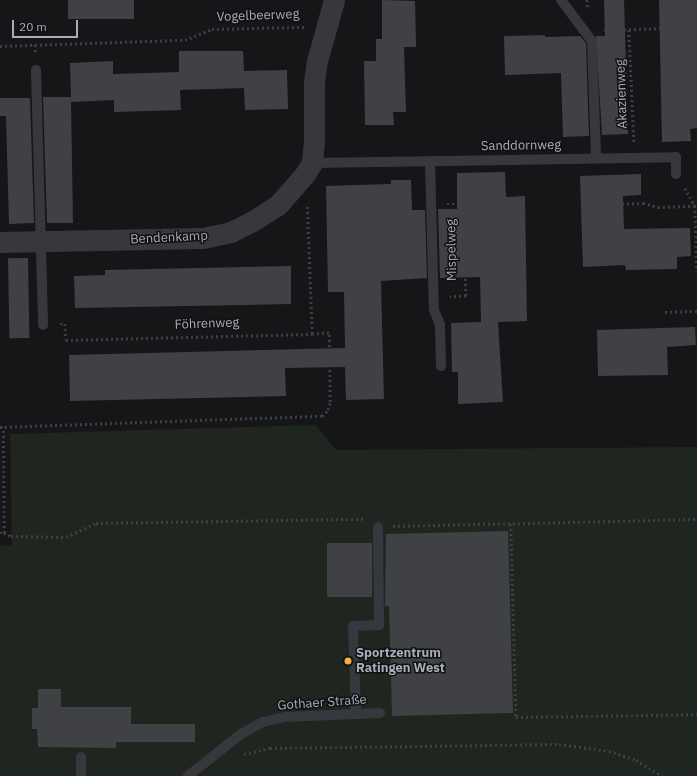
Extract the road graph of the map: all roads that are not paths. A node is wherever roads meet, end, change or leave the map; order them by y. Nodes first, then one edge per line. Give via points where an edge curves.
1 (334, 0) edge
2 (561, 0) edge
3 (36, 70) dead end
4 (596, 158) junction
5 (430, 162) junction
6 (308, 169) junction
7 (676, 174) road end
8 (0, 242) edge
9 (41, 242) junction
10 (43, 325) road end
11 (441, 366) dead end
12 (378, 527) road end
13 (380, 712) dead end
14 (356, 714) junction
15 (81, 757) dead end
16 (81, 776) edge
17 (188, 776) edge

1 - 6 street via 314,82 314,140
2 - 4 lane via 592,41
3 - 9 lane
4 - 5 lane, Sanddornweg
4 - 7 lane, Sanddornweg via 676,157
5 - 6 lane, Sanddornweg
5 - 11 lane, Mispelweg via 434,310 440,325
6 - 9 street, Bendenkamp via 278,205 231,232 203,238
8 - 9 street, Bendenkamp
9 - 10 lane
12 - 14 lane via 379,625 353,626
13 - 14 lane, Gothaer Straße
14 - 17 lane, Gothaer Straße via 286,717 263,722 241,734
15 - 16 lane

